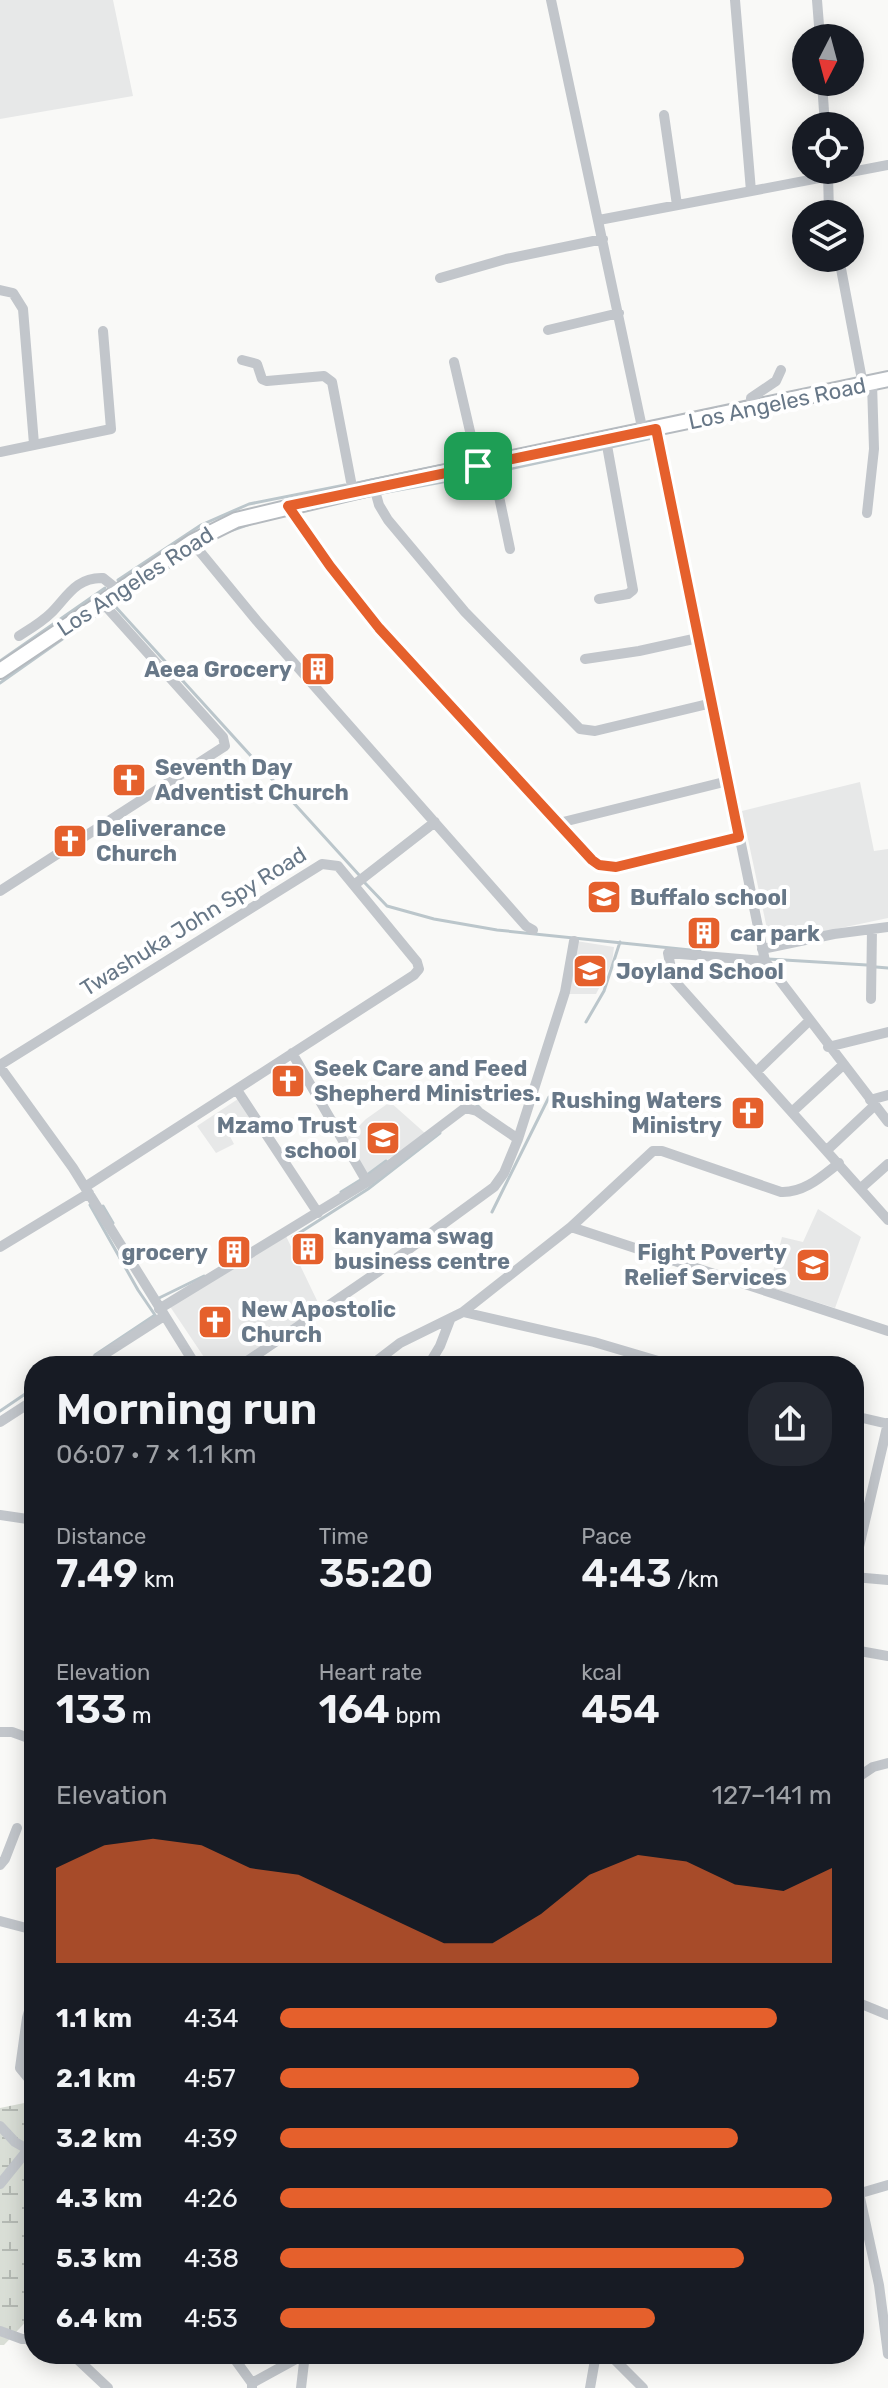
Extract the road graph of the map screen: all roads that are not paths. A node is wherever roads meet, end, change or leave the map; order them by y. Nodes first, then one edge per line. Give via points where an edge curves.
1 (551, 0) edge
2 (735, 0) edge
3 (817, 0) edge
4 (819, 24) edge
5 (664, 115) dead end
6 (888, 165) edge
7 (864, 169) edge
8 (792, 182) edge
9 (751, 191) junction
10 (677, 205) junction
11 (599, 220) junction
12 (603, 239) junction
13 (842, 272) edge
14 (440, 278) dead end
15 (0, 290) edge
16 (619, 313) junction
17 (548, 330) dead end
18 (103, 331) dead end
19 (242, 360) dead end
20 (454, 362) dead end
21 (781, 370) dead end
22 (888, 379) edge
23 (867, 384) junction
24 (752, 408) junction
25 (650, 430) junction
26 (606, 440) junction
27 (34, 444) junction
28 (0, 452) edge
29 (485, 465) junction
30 (374, 487) junction
31 (352, 490) junction
32 (288, 506) junction
33 (867, 513) dead end
34 (192, 542) junction
35 (510, 549) dead end
36 (118, 590) junction
37 (599, 599) dead end
38 (101, 601) junction
39 (19, 636) dead end
40 (698, 638) junction
41 (585, 659) dead end
42 (0, 671) edge
43 (712, 703) junction
44 (728, 781) junction
45 (435, 822) junction
46 (559, 823) junction
47 (739, 837) junction
48 (354, 885) junction
49 (0, 891) edge
50 (888, 927) edge
51 (872, 929) junction
52 (533, 930) dead end
53 (574, 941) dead end
54 (762, 949) junction
55 (765, 961) junction
56 (871, 999) dead end
57 (808, 1022) junction
58 (888, 1032) edge
59 (828, 1047) junction
60 (292, 1053) junction
61 (843, 1065) junction
62 (0, 1066) edge
63 (756, 1072) junction
64 (237, 1090) junction
65 (888, 1095) edge
66 (873, 1102) junction
67 (793, 1111) junction
68 (888, 1122) edge
69 (518, 1139) junction
70 (827, 1150) junction
71 (839, 1163) junction
72 (888, 1164) edge
73 (367, 1182) junction
74 (861, 1188) junction
75 (87, 1190) junction
76 (318, 1213) junction
77 (888, 1220) edge
78 (571, 1227) junction
79 (0, 1247) edge
80 (162, 1312) junction
81 (463, 1312) junction
82 (450, 1320) junction
83 (888, 1331) edge
84 (100, 1356) edge
85 (190, 1356) edge
86 (255, 1356) edge
87 (383, 1356) edge
88 (434, 1356) edge
89 (640, 1356) edge
90 (24, 1406) edge
91 (864, 1418) edge
92 (0, 1422) edge
93 (888, 1424) edge
94 (0, 1515) edge
95 (24, 1519) edge
96 (864, 1526) edge
97 (864, 1578) edge
98 (888, 1580) edge
99 (864, 1652) edge
100 (888, 1656) edge
101 (0, 1732) edge
102 (24, 1736) edge
103 (888, 1763) edge
104 (864, 1773) edge
105 (17, 1828) dead end
106 (0, 1865) edge
107 (0, 1921) edge
108 (24, 1927) edge
109 (864, 2005) edge
110 (888, 2015) edge
111 (24, 2039) edge
112 (24, 2073) edge
113 (0, 2126) edge
114 (24, 2145) edge
115 (24, 2157) edge
116 (0, 2184) edge
117 (888, 2185) edge
118 (864, 2192) edge
119 (864, 2226) edge
120 (0, 2331) edge
121 (24, 2339) edge
122 (888, 2354) edge
123 (82, 2364) edge
124 (238, 2364) edge
125 (288, 2364) edge
126 (304, 2364) edge
127 (594, 2364) edge
128 (619, 2364) edge
129 (252, 2386) edge
130 (108, 2388) edge
131 (301, 2388) edge
132 (590, 2388) edge
133 (643, 2388) edge

1 - 11 street
2 - 9 street
3 - 4 street
5 - 10 street
6 - 7 street
8 - 9 street
9 - 10 street
10 - 11 street
11 - 12 street
12 - 14 street
12 - 16 street
13 - 23 street
15 - 27 street via 13,293 23,309
16 - 17 street
16 - 25 street
18 - 27 street via 111,429
19 - 31 street via 257,364 267,381 324,376 332,382
20 - 29 street
21 - 24 street via 772,385 751,398
22 - 23 main road, Los Angeles Road
23 - 24 main road, Los Angeles Road
23 - 33 street via 874,449
24 - 25 main road, Los Angeles Road
25 - 26 main road, Los Angeles Road
25 - 40 street
26 - 29 main road, Los Angeles Road
26 - 37 street via 633,590
27 - 28 street
29 - 30 main road, Los Angeles Road
29 - 35 street
30 - 31 main road, Los Angeles Road
30 - 43 street via 388,520 456,602 580,729 595,731
31 - 32 main road, Los Angeles Road
32 - 34 main road, Los Angeles Road via 223,524
32 - 46 street via 379,628
34 - 36 main road, Los Angeles Road
34 - 45 street
36 - 38 main road, Los Angeles Road
36 - 39 street via 96,577 71,588 51,614
38 - 42 main road, Los Angeles Road
38 - 49 street via 215,727 225,746
40 - 41 street
40 - 43 street
43 - 44 street
44 - 46 street
44 - 47 street
45 - 48 street
45 - 52 street
46 - 47 street via 592,860 607,867
47 - 54 street
48 - 60 street, Twashuka John Spy Road via 419,969
48 - 62 street, Twashuka John Spy Road via 338,866 322,864
50 - 51 street
51 - 54 street
51 - 56 street
53 - 69 street via 565,992
54 - 55 street
55 - 57 street
55 - 63 street via 668,953 673,979
57 - 59 street
57 - 63 street
58 - 59 street
59 - 61 street
60 - 64 street
60 - 73 street
61 - 66 street
61 - 67 street
62 - 75 street
63 - 67 street
64 - 75 street
64 - 76 street
65 - 66 street
66 - 68 street
66 - 70 street
67 - 70 street
69 - 73 street via 473,1108 465,1108
69 - 86 street via 494,1187
70 - 71 street
71 - 74 street
71 - 78 street via 789,1193 653,1151
72 - 74 street
73 - 76 street
74 - 77 street
75 - 79 street
75 - 80 street
76 - 80 street
78 - 81 street
78 - 83 street
80 - 84 street
80 - 85 street
81 - 82 street
81 - 89 street
82 - 87 street
82 - 88 street
90 - 92 street
91 - 93 street
93 - 96 street
94 - 95 street
97 - 98 street
99 - 100 street
101 - 102 street
103 - 104 street
105 - 106 street
107 - 108 street
109 - 110 street
111 - 112 street
113 - 114 street
115 - 116 street
117 - 118 street
119 - 122 street
120 - 121 street
123 - 130 street
124 - 129 street
125 - 129 street
126 - 131 street
127 - 132 street
128 - 133 street

